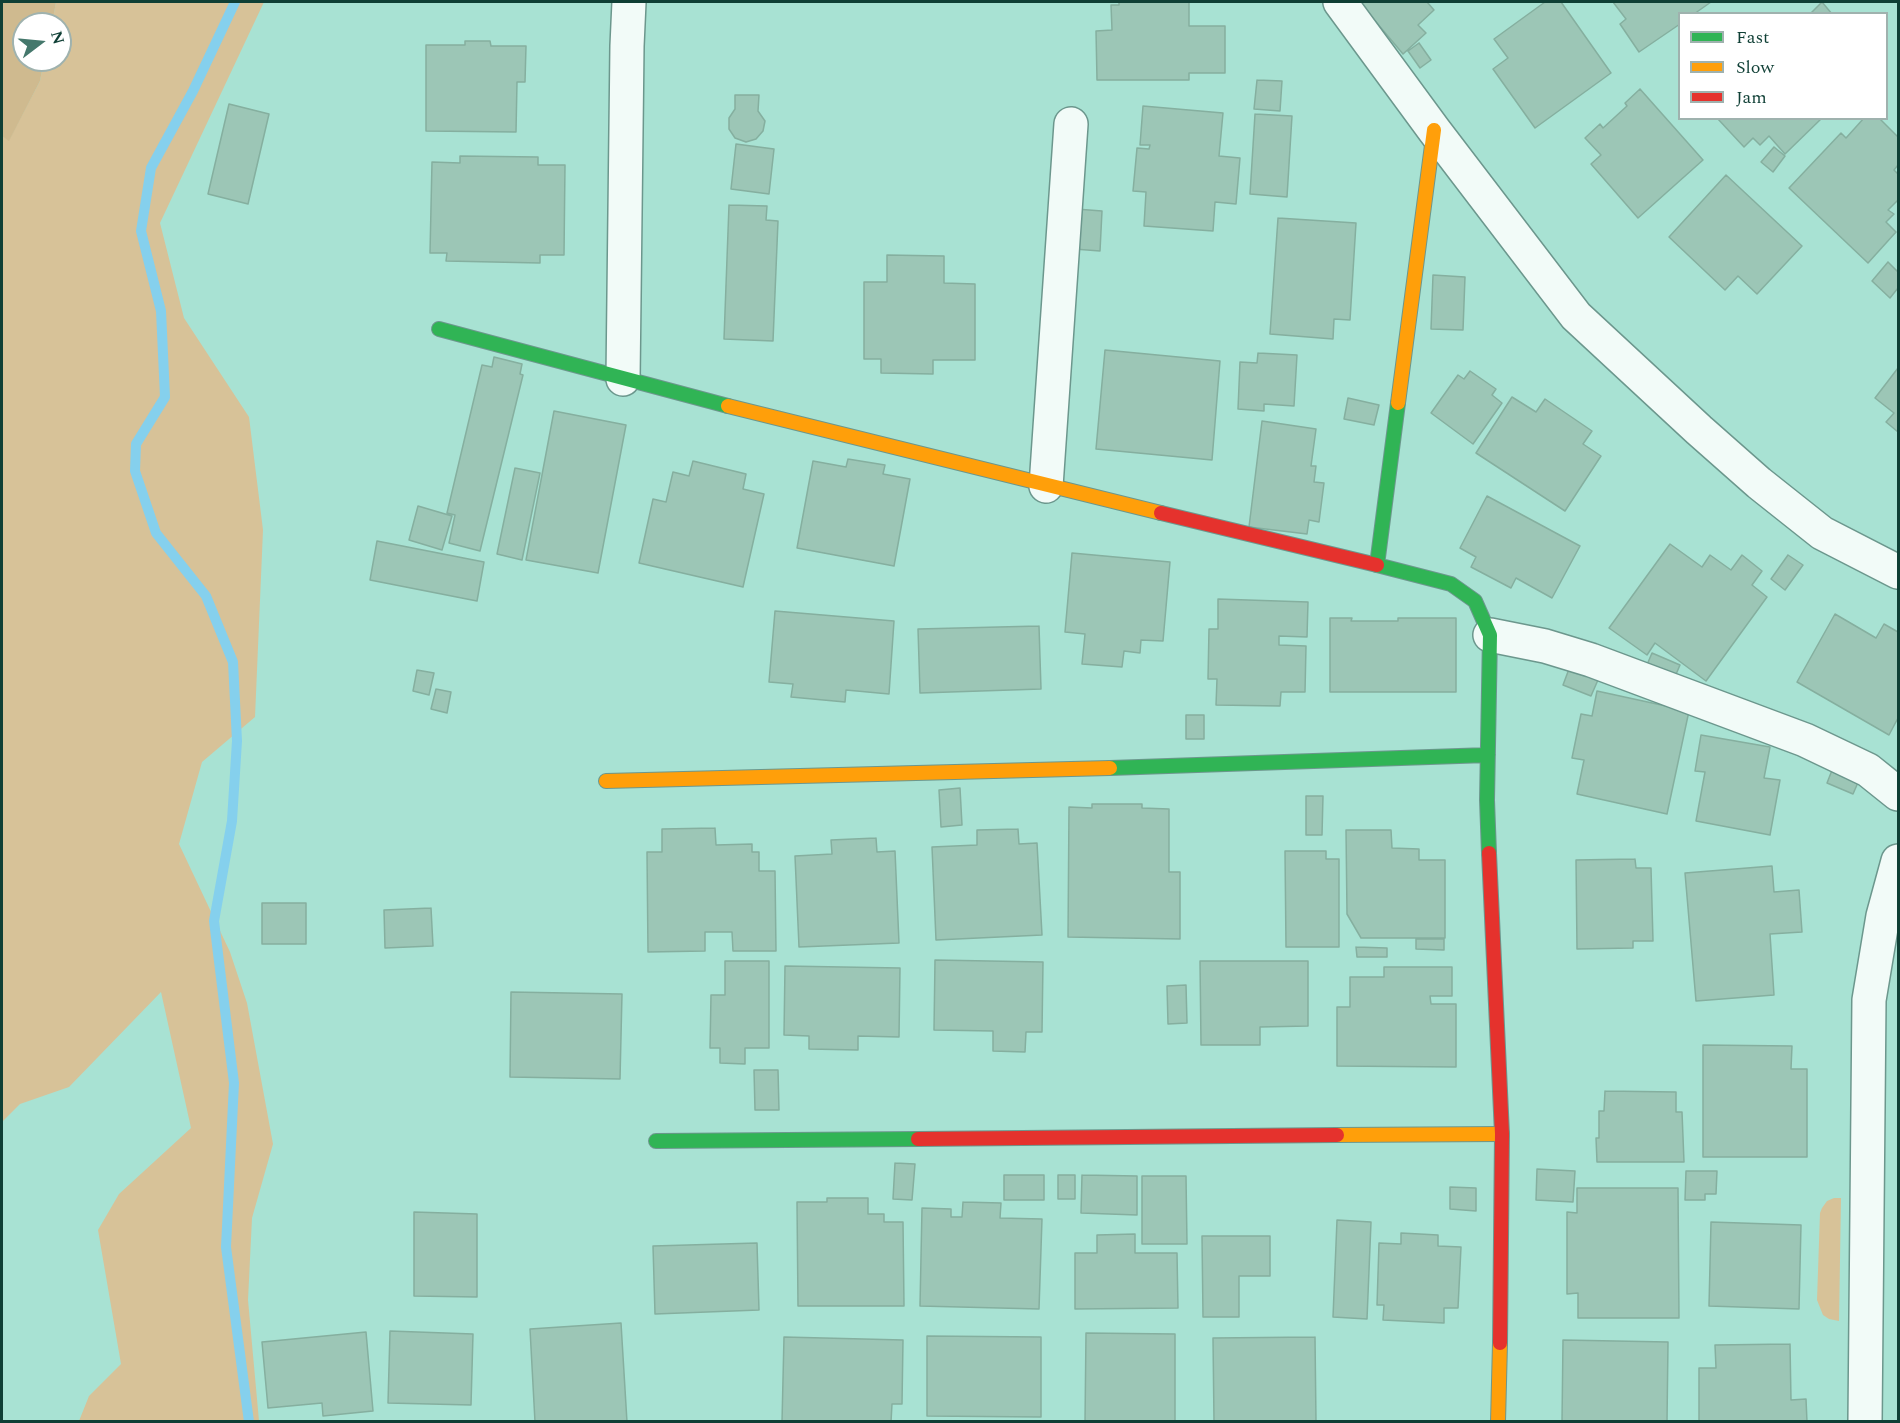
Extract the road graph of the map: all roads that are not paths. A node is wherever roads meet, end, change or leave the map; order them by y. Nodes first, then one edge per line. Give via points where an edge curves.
1 (629, 2) edge
2 (1340, 2) edge
3 (1071, 124) dead end
4 (1434, 130) junction
5 (439, 329) dead end
6 (623, 379) junction
7 (1046, 486) junction
8 (1377, 566) junction
9 (1899, 572) edge
10 (1490, 635) junction
11 (1488, 755) junction
12 (606, 781) dead end
13 (1899, 794) edge
14 (1899, 861) edge
15 (1502, 1134) junction
16 (656, 1141) dead end
17 (1498, 1422) edge
18 (1865, 1422) edge

1 - 6 street
2 - 4 street
3 - 7 street
4 - 8 street
4 - 9 street via 1576,316 1768,491 1822,533
5 - 6 street
6 - 7 street
7 - 8 street
8 - 10 street via 1451,584 1475,601
10 - 11 street
10 - 13 street via 1591,660 1804,740 1868,770
11 - 12 street
11 - 15 street
14 - 18 street via 1882,916 1869,1000
15 - 16 street
15 - 17 street

